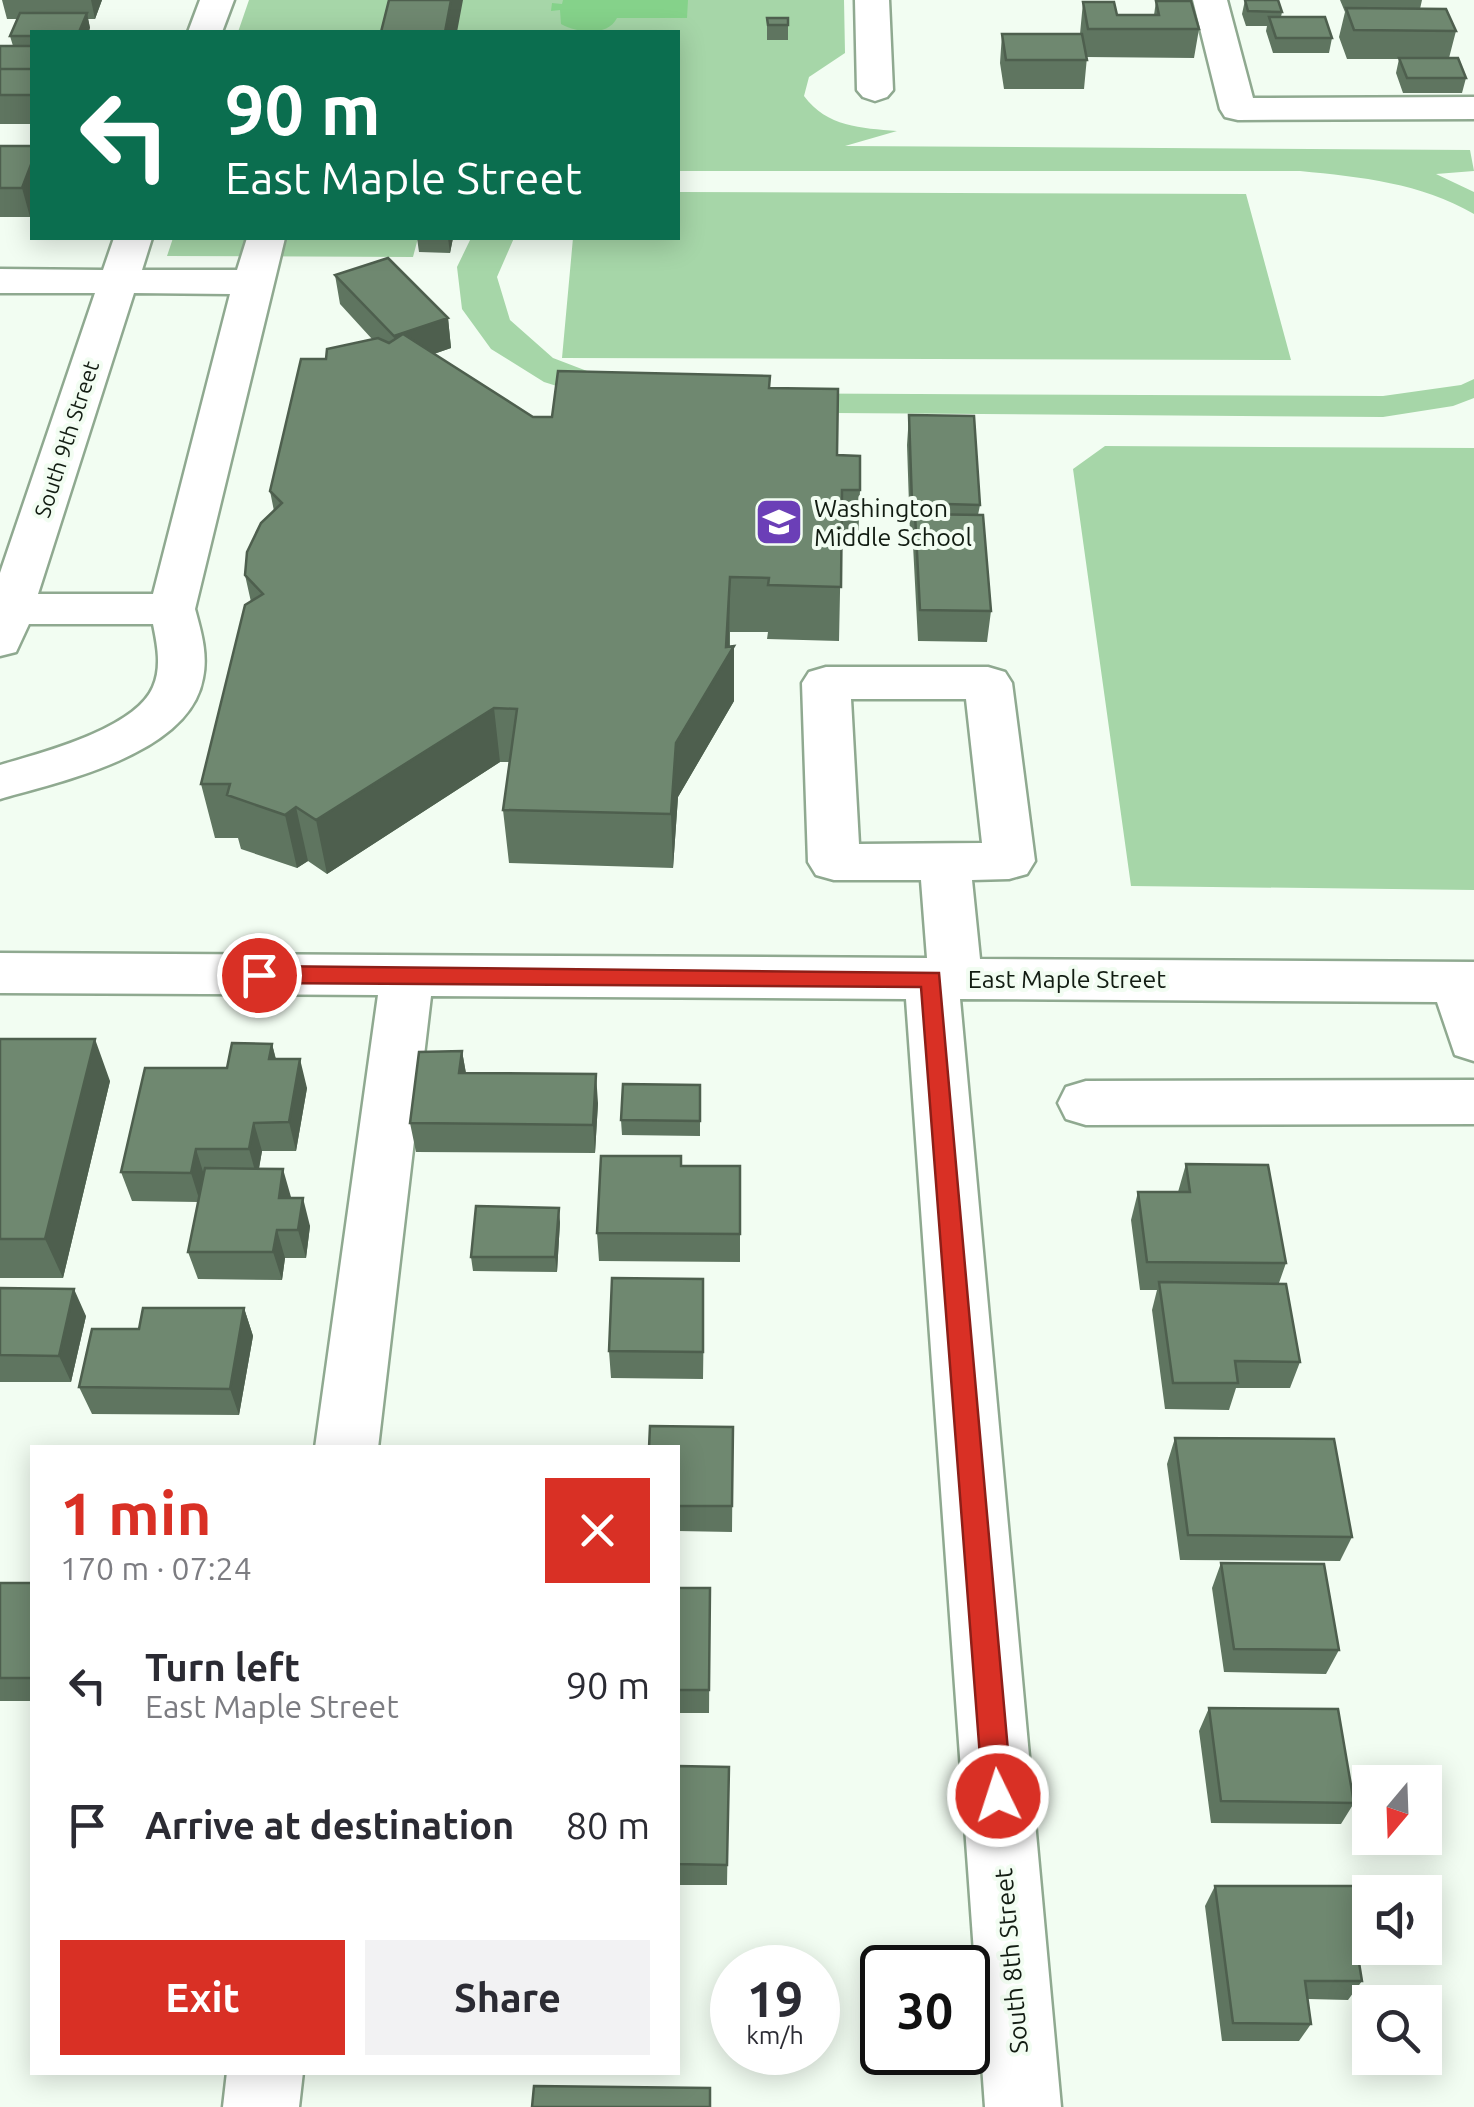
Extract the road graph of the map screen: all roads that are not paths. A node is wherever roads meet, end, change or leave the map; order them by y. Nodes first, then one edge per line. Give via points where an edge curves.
1 (217, 0) edge
2 (872, 0) edge
3 (1210, 0) edge
4 (207, 30) edge
5 (875, 90) dead end
6 (1474, 108) edge
7 (132, 240) edge
8 (265, 240) edge
9 (0, 280) edge
10 (118, 282) junction
11 (253, 282) junction
12 (172, 609) junction
13 (5, 626) edge
14 (0, 782) edge
15 (945, 862) junction
16 (0, 973) edge
17 (407, 976) junction
18 (943, 978) junction
19 (1466, 982) edge
20 (1474, 1040) edge
21 (1474, 1102) edge
22 (1086, 1103) dead end
23 (346, 1445) edge
24 (265, 2075) edge
25 (261, 2107) edge
26 (1023, 2107) edge

1 - 4 street
2 - 5 street
3 - 6 street via 1238,109
7 - 10 street, South 9th Street
8 - 11 street
9 - 10 street
10 - 11 street
10 - 13 street, South 9th Street
11 - 12 street
12 - 13 street
12 - 14 street via 182,652 178,687 160,710 76,760
15 - 15 street via 1009,862 988,683 826,684 834,862
15 - 18 street, South 8th Street
16 - 17 street, East Maple Street
17 - 18 street, East Maple Street
17 - 23 street
18 - 19 street, East Maple Street
18 - 26 street, South 8th Street
19 - 20 street
21 - 22 street
24 - 25 street

